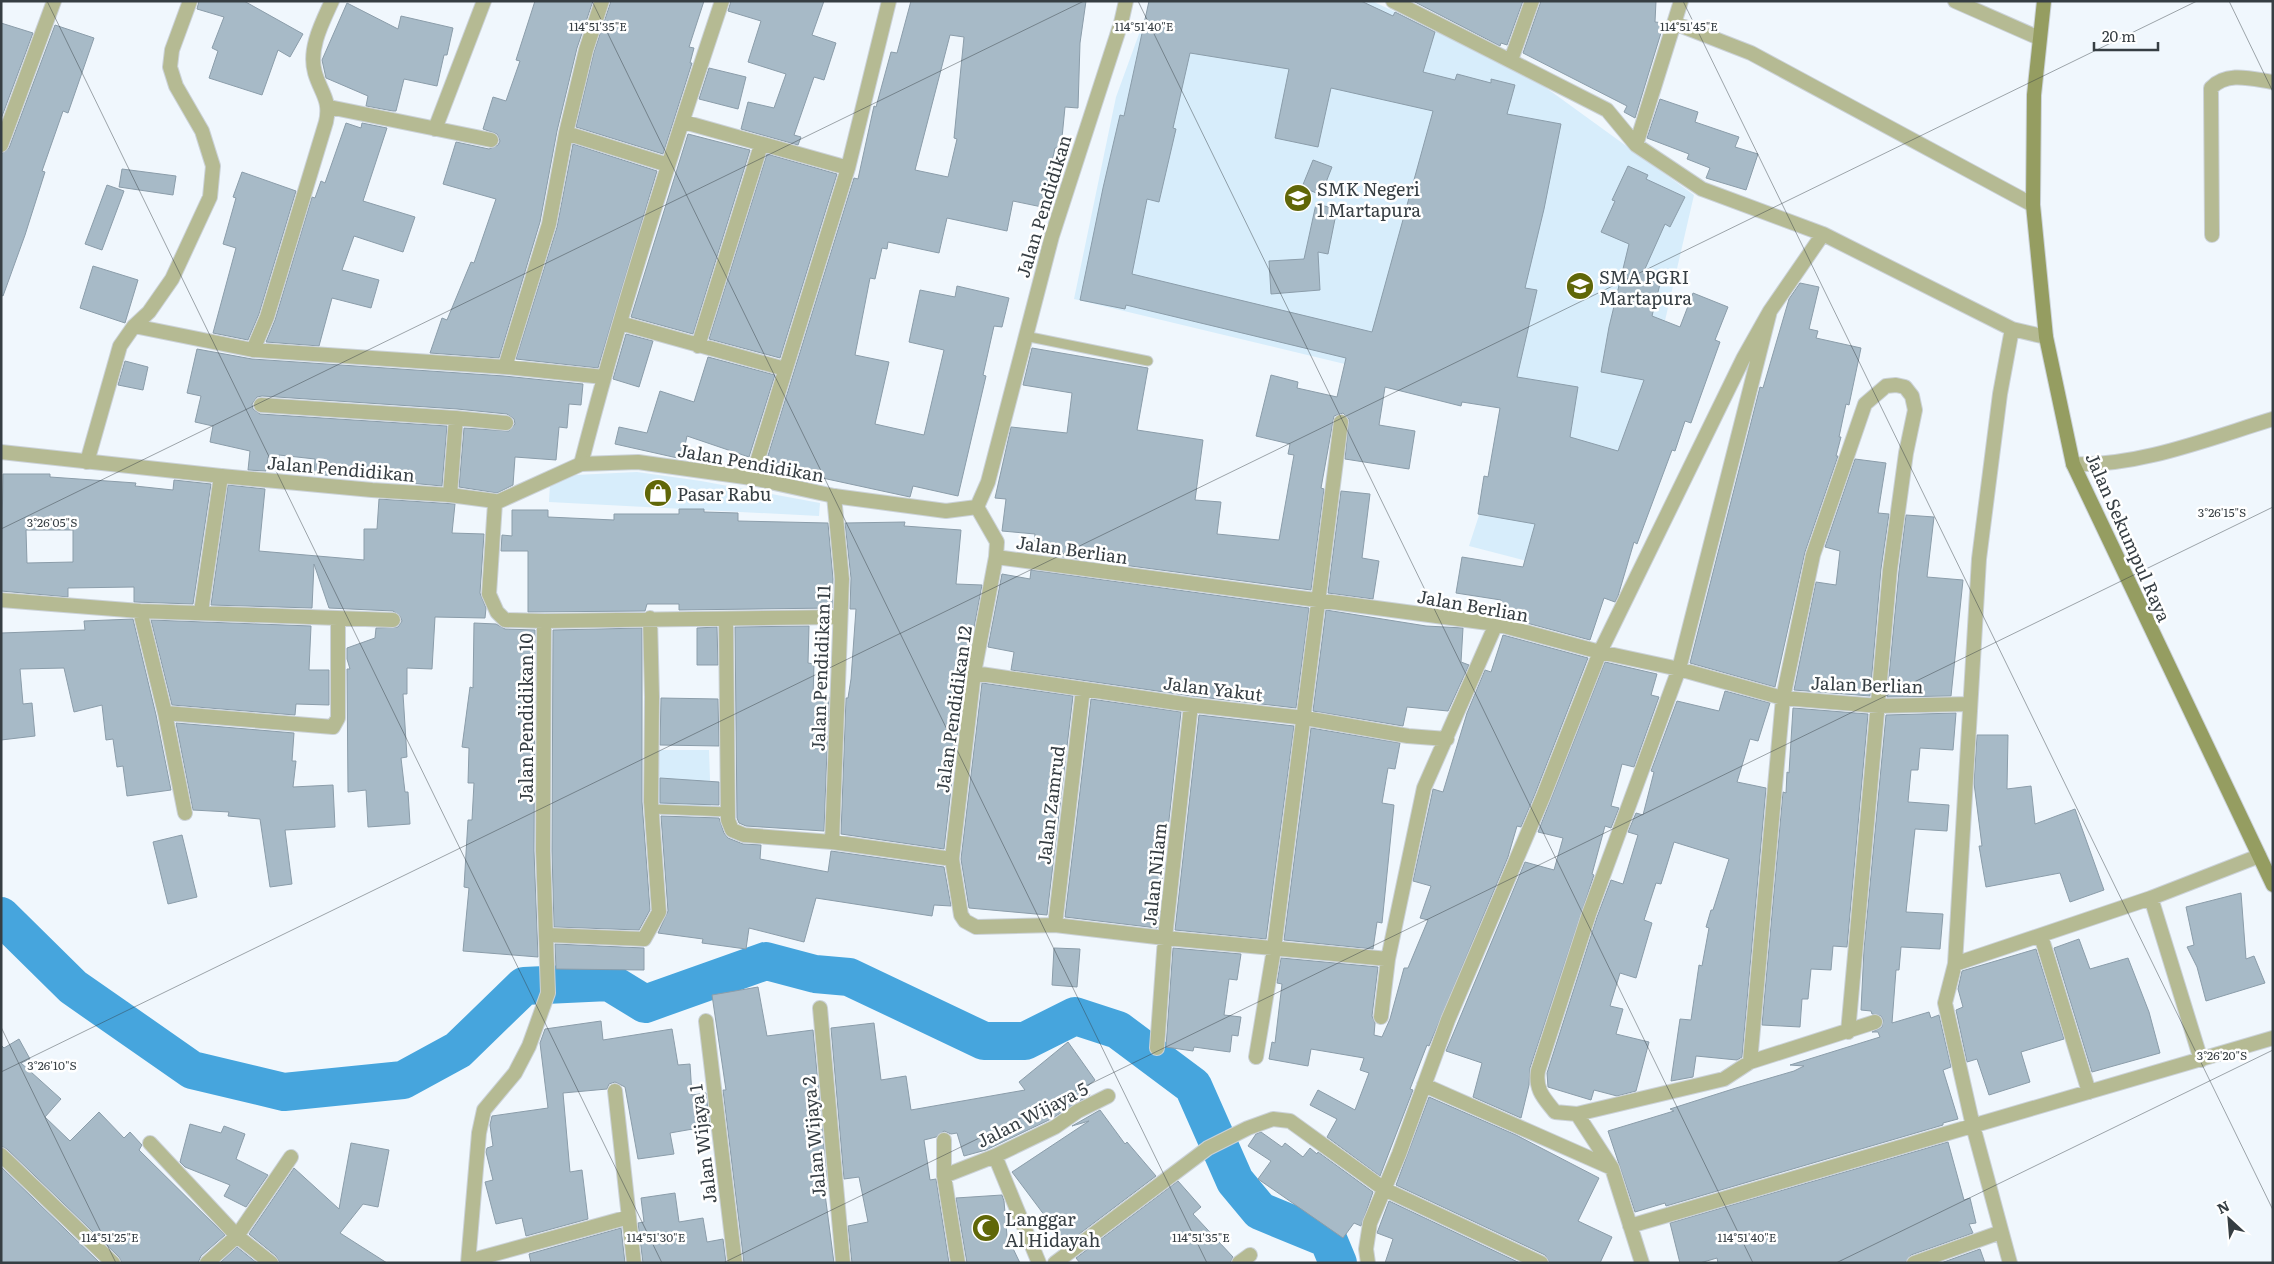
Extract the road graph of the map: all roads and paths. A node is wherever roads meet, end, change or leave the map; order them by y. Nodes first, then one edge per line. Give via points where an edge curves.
1 (54, 1) edge
2 (190, 1) edge
3 (332, 1) edge
4 (484, 1) edge
5 (602, 1) edge
6 (722, 1) edge
7 (889, 1) edge
8 (1126, 1) edge
9 (1532, 1) edge
10 (1681, 1) edge
11 (1955, 1) edge
12 (2044, 1) edge
13 (1396, 2) edge
14 (1674, 23) junction
15 (2039, 38) junction
16 (1511, 60) junction
17 (2273, 82) edge
18 (329, 107) junction
19 (684, 122) junction
20 (435, 129) junction
21 (566, 133) junction
22 (491, 140) dead end
23 (1, 144) edge
24 (761, 145) junction
25 (1636, 145) junction
26 (668, 164) junction
27 (848, 168) junction
28 (2033, 205) junction
29 (1823, 234) junction
30 (2212, 235) dead end
31 (1770, 311) junction
32 (620, 323) junction
33 (134, 326) junction
34 (2012, 329) junction
35 (1025, 336) junction
36 (2046, 337) junction
37 (698, 346) junction
38 (253, 350) junction
39 (1148, 362) dead end
40 (505, 367) junction
41 (786, 369) junction
42 (604, 377) junction
43 (261, 405) dead end
44 (456, 418) junction
45 (2273, 419) edge
46 (1342, 422) dead end
47 (506, 423) dead end
48 (1, 452) edge
49 (87, 462) junction
50 (581, 464) junction
51 (2073, 464) junction
52 (221, 476) junction
53 (752, 478) junction
54 (450, 495) junction
55 (834, 496) junction
56 (495, 503) junction
57 (977, 508) junction
58 (996, 557) junction
59 (1, 600) edge
60 (1318, 600) junction
61 (140, 611) junction
62 (201, 612) junction
63 (840, 617) junction
64 (650, 618) junction
65 (338, 619) junction
66 (726, 619) junction
67 (393, 620) dead end
68 (544, 621) junction
69 (1496, 624) junction
70 (1600, 652) junction
71 (1679, 668) junction
72 (974, 673) junction
73 (1083, 689) junction
74 (1783, 698) junction
75 (1970, 704) junction
76 (1191, 705) junction
77 (1879, 706) junction
78 (165, 713) junction
79 (1305, 718) junction
80 (1447, 739) junction
81 (652, 810) junction
82 (728, 812) junction
83 (185, 813) dead end
84 (832, 842) junction
85 (2259, 856) junction
86 (952, 859) junction
87 (2273, 885) edge
88 (2151, 898) junction
89 (1055, 925) junction
90 (547, 935) junction
91 (2041, 936) junction
92 (1165, 938) junction
93 (1274, 949) junction
94 (1388, 959) junction
95 (1955, 964) junction
96 (820, 1008) dead end
97 (1382, 1017) dead end
98 (706, 1021) dead end
99 (1875, 1022) dead end
100 (1848, 1032) junction
101 (2273, 1038) edge
102 (1157, 1048) dead end
103 (1256, 1057) dead end
104 (2201, 1060) junction
105 (1750, 1062) junction
106 (1424, 1086) junction
107 (615, 1091) dead end
108 (2089, 1092) junction
109 (1108, 1096) dead end
110 (1577, 1114) junction
111 (1973, 1126) junction
112 (944, 1140) dead end
113 (150, 1143) dead end
114 (1, 1155) edge
115 (291, 1156) dead end
116 (995, 1156) junction
117 (1612, 1168) junction
118 (944, 1176) junction
119 (1384, 1189) junction
120 (629, 1217) junction
121 (1630, 1226) junction
122 (2002, 1232) junction
123 (237, 1236) junction
124 (469, 1262) edge
125 (113, 1263) edge
126 (207, 1263) edge
127 (271, 1263) edge
128 (634, 1263) edge
129 (735, 1263) edge
130 (843, 1263) edge
131 (958, 1263) edge
132 (1039, 1263) edge
133 (1055, 1263) edge
134 (1368, 1263) edge
135 (1541, 1263) edge
136 (1642, 1263) edge
137 (1914, 1263) edge
138 (2010, 1263) edge

1 - 23 street
2 - 33 street via 172,50 170,68 176,86 202,131 213,166 210,197 172,279 149,312
3 - 18 street via 315,40 314,71
4 - 20 street
5 - 21 street via 586,50
6 - 19 street
7 - 27 street
8 - 35 street, Jalan Pendidikan via 1052,236
9 - 16 street
10 - 14 street
11 - 15 street
12 - 15 main road, Jalan Sekumpul Raya
13 - 16 street
14 - 25 street
14 - 28 street via 1751,53
15 - 28 main road, Jalan Sekumpul Raya via 2034,95
16 - 25 street via 1607,110
17 - 30 street via 2228,77 2211,88
18 - 20 street
18 - 38 street via 268,317
19 - 24 street
19 - 26 street
20 - 22 street
21 - 26 street
21 - 40 street via 550,224
24 - 27 street
24 - 37 street
25 - 29 street via 1702,189
26 - 32 street
27 - 41 street
28 - 36 main road, Jalan Sekumpul Raya
29 - 31 street
29 - 34 street
31 - 70 street via 1743,359
31 - 71 street
32 - 37 street
32 - 42 street
33 - 38 street
33 - 49 street via 120,346
34 - 36 street
34 - 75 street via 2000,394 1979,559
35 - 39 lane
35 - 57 street, Jalan Pendidikan via 988,482
36 - 51 main road, Jalan Sekumpul Raya
37 - 41 street
38 - 40 street
40 - 42 street
41 - 53 street
42 - 50 street
43 - 44 street
44 - 47 street
44 - 54 street
45 - 51 street via 2125,460 2098,465
46 - 60 street
48 - 49 street, Jalan Pendidikan
49 - 52 street, Jalan Pendidikan
50 - 53 street, Jalan Pendidikan via 638,462
50 - 56 street, Jalan Pendidikan
51 - 85 main road, Jalan Sekumpul Raya
52 - 54 street, Jalan Pendidikan
52 - 62 street
53 - 55 street, Jalan Pendidikan
54 - 56 street, Jalan Pendidikan
55 - 57 street, Jalan Pendidikan via 946,511
55 - 63 street, Jalan Pendidikan 11 via 842,579
56 - 68 street, Jalan Pendidikan 10 via 489,594 497,612 505,620
57 - 58 street, Jalan Pendidikan 12 via 997,542
58 - 60 street, Jalan Berlian
58 - 72 street, Jalan Pendidikan 12
59 - 61 street
60 - 69 street, Jalan Berlian
60 - 79 street
61 - 62 street
61 - 78 street
62 - 65 street
63 - 66 street
63 - 84 street, Jalan Pendidikan 11
64 - 66 street
64 - 68 street
64 - 81 street
65 - 67 street
65 - 78 street via 338,718 333,727
66 - 82 street
68 - 90 street, Jalan Pendidikan 10 via 543,851
69 - 70 street, Jalan Berlian
69 - 80 street
70 - 71 street, Jalan Berlian
70 - 106 street via 1448,1020
71 - 74 street, Jalan Berlian
71 - 110 street via 1589,914 1538,1071 1536,1083 1540,1094 1555,1112
72 - 73 street, Jalan Yakut
72 - 86 street, Jalan Pendidikan 12
73 - 76 street, Jalan Yakut
73 - 89 street, Jalan Zamrud
74 - 77 street, Jalan Berlian
74 - 77 street via 1813,555 1859,417 1865,404 1876,394 1886,386 1896,385 1905,387 1912,396 1915,410 1890,570
74 - 105 street
75 - 77 street, Jalan Berlian
75 - 95 street
76 - 79 street, Jalan Yakut
76 - 92 street, Jalan Nilam
77 - 100 street
78 - 83 street
79 - 80 street, Jalan Yakut via 1408,736
79 - 93 street
80 - 94 street via 1424,788
81 - 82 lane
81 - 90 street via 658,912 644,939
82 - 84 street via 732,830 744,835
84 - 86 street
85 - 87 main road, Jalan Sekumpul Raya
85 - 88 street
86 - 89 street, Jalan Pendidikan 12 via 960,915 965,921 976,928
88 - 91 street
88 - 104 street
89 - 92 street
90 - 124 street, Jalan Pendidikan 10 via 548,992 529,1046 515,1073 484,1110 479,1133
91 - 95 street
91 - 108 street
92 - 93 street
92 - 102 street, Jalan Nilam
93 - 94 street
93 - 103 street
94 - 97 street
95 - 111 street via 1945,1003
96 - 130 street, Jalan Wijaya 2
98 - 129 street, Jalan Wijaya 1
99 - 100 street
100 - 105 street
101 - 104 street
104 - 108 street
105 - 110 street via 1724,1079
106 - 117 street
106 - 119 street
107 - 120 street
108 - 111 street
109 - 116 street, Jalan Wijaya 5 via 1055,1127
110 - 117 street
111 - 121 street
111 - 122 street
112 - 118 street
113 - 123 street
114 - 125 street
115 - 123 street
116 - 118 street, Jalan Wijaya 5
116 - 132 street
117 - 121 street
118 - 131 street
119 - 133 street via 1290,1121 1273,1119 1208,1148
119 - 134 street via 1370,1223 1366,1249
119 - 135 street
120 - 124 street
120 - 128 street
121 - 136 street
122 - 137 street
122 - 138 street
123 - 126 street
123 - 127 street

